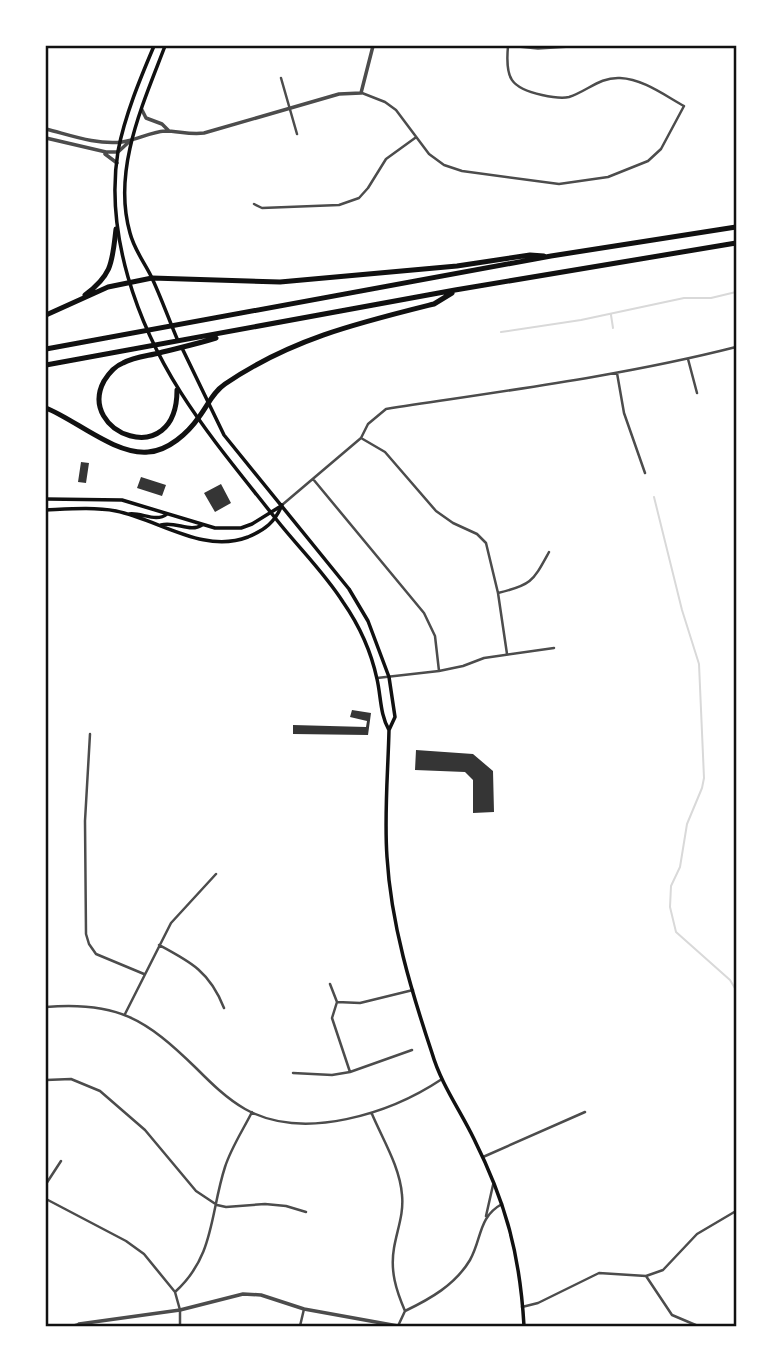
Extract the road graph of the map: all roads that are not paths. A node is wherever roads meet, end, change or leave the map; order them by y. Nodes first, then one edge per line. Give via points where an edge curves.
1 (154, 46) edge
2 (165, 46) edge
3 (373, 46) edge
4 (508, 46) edge
5 (518, 46) edge
6 (570, 46) edge
7 (281, 78) dead end
8 (361, 93) junction
9 (142, 108) junction
10 (290, 108) junction
11 (46, 129) edge
12 (169, 131) junction
13 (297, 134) dead end
14 (46, 138) edge
15 (415, 138) junction
16 (132, 140) junction
17 (120, 142) junction
18 (96, 150) junction
19 (118, 152) junction
20 (117, 163) junction
21 (254, 204) dead end
22 (737, 227) edge
23 (116, 229) junction
24 (737, 243) edge
25 (551, 256) junction
26 (152, 278) junction
27 (129, 282) junction
28 (455, 290) junction
29 (70, 304) junction
30 (46, 315) edge
31 (240, 331) junction
32 (737, 347) edge
33 (46, 349) edge
34 (688, 359) junction
35 (46, 365) edge
36 (617, 373) junction
37 (177, 390) junction
38 (697, 393) dead end
39 (208, 404) junction
40 (46, 408) edge
41 (198, 420) junction
42 (361, 439) junction
43 (645, 473) dead end
44 (313, 479) junction
45 (46, 499) edge
46 (282, 505) junction
47 (46, 510) edge
48 (270, 511) junction
49 (127, 514) junction
50 (167, 514) junction
51 (276, 519) junction
52 (159, 525) junction
53 (202, 525) junction
54 (549, 552) dead end
55 (498, 593) junction
56 (554, 648) dead end
57 (507, 654) junction
58 (439, 671) junction
59 (389, 677) junction
60 (377, 678) junction
61 (389, 730) junction
62 (90, 734) dead end
63 (216, 874) dead end
64 (159, 944) junction
65 (144, 974) junction
66 (330, 985) dead end
67 (413, 990) junction
68 (337, 1002) junction
69 (46, 1007) edge
70 (224, 1008) dead end
71 (125, 1014) junction
72 (412, 1050) dead end
73 (350, 1072) junction
74 (293, 1073) dead end
75 (442, 1079) junction
76 (46, 1080) edge
77 (252, 1112) junction
78 (585, 1112) dead end
79 (372, 1114) junction
80 (483, 1157) junction
81 (61, 1161) dead end
82 (494, 1182) junction
83 (46, 1184) edge
84 (46, 1199) edge
85 (503, 1204) junction
86 (217, 1205) junction
87 (737, 1211) edge
88 (306, 1212) dead end
89 (485, 1219) junction
90 (646, 1276) junction
91 (175, 1292) junction
92 (523, 1307) junction
93 (304, 1309) junction
94 (180, 1310) junction
95 (405, 1311) junction
96 (79, 1325) edge
97 (72, 1326) edge
98 (180, 1326) edge
99 (300, 1326) edge
100 (398, 1326) edge
101 (524, 1326) edge
102 (698, 1326) edge

1 - 17 main road
2 - 9 main road
3 - 8 street
4 - 15 street via 509,73 515,85 526,91 567,97 602,80 626,79 684,106 661,149 648,161 608,177 567,184 453,169 436,160
5 - 6 street
7 - 10 street
8 - 10 street via 339,94
8 - 15 street via 391,106
9 - 12 street via 146,118
9 - 16 main road
10 - 12 street via 204,133
10 - 13 street
11 - 17 street
12 - 16 street
14 - 18 street
15 - 21 street via 386,159 364,193 345,204 262,208
16 - 17 street
16 - 19 street
16 - 26 main road via 125,211 134,245
17 - 19 main road
18 - 19 street
18 - 20 street
19 - 20 main road
20 - 23 main road
22 - 25 highway
23 - 27 main road
23 - 29 highway via 109,273
24 - 28 highway
25 - 26 highway via 280,282
25 - 33 highway
26 - 27 highway
26 - 39 main road
27 - 29 highway
27 - 37 main road via 138,312
28 - 31 highway
28 - 39 highway via 434,304 311,337 236,376 217,389
29 - 30 highway
31 - 35 highway
31 - 37 highway via 122,363 113,369 99,396 103,415 115,429 143,438 165,429 177,406
32 - 34 street
34 - 36 street
34 - 38 street
36 - 42 street via 386,409 368,424
36 - 43 street via 624,413
37 - 41 main road
39 - 41 highway
39 - 46 main road via 224,435
40 - 41 highway via 116,445 146,453 169,445
41 - 48 main road
42 - 44 street
42 - 55 street via 385,452 436,511 486,543
44 - 46 street
44 - 58 street via 424,613 435,636
45 - 50 main road via 122,500
46 - 48 main road
46 - 51 main road
46 - 59 main road via 349,589 371,628
47 - 49 main road
48 - 51 main road
48 - 53 main road via 241,528
49 - 50 main road via 162,518
49 - 52 main road
50 - 53 main road
51 - 52 main road via 256,533 231,541 199,539
51 - 60 main road via 342,600 364,638
52 - 53 main road via 191,529
54 - 55 street via 534,579 522,588
55 - 57 street
56 - 57 street
57 - 58 street
58 - 59 street
59 - 60 street
59 - 61 main road via 395,717
60 - 61 main road
61 - 67 main road via 387,858 399,939
62 - 65 street via 85,821 89,944 96,954
63 - 64 street via 171,923
64 - 65 street
64 - 70 street via 209,978
65 - 71 street
66 - 68 street
67 - 68 street via 360,1003
67 - 75 main road
68 - 73 street via 332,1018
69 - 71 street via 75,1004
71 - 77 street via 169,1040 219,1090
72 - 73 street
73 - 74 street
75 - 79 street
75 - 80 main road
76 - 86 street via 71,1079 100,1091 145,1130 196,1191
77 - 79 street via 314,1123
77 - 86 street via 226,1164
78 - 80 street
79 - 95 street via 398,1174 402,1195 392,1268
80 - 82 main road
81 - 83 street
82 - 85 main road
82 - 89 street
84 - 91 street via 136,1247
85 - 89 street
85 - 92 main road via 519,1267
86 - 88 street via 286,1206
86 - 91 street via 205,1250
87 - 90 street via 697,1234 663,1269
89 - 95 street via 470,1259 454,1280
90 - 92 street via 599,1273
90 - 102 street via 673,1315
91 - 94 street
92 - 101 main road
93 - 94 street via 243,1294
93 - 99 street
93 - 100 street
94 - 96 street
94 - 98 street
95 - 100 street
96 - 97 street

